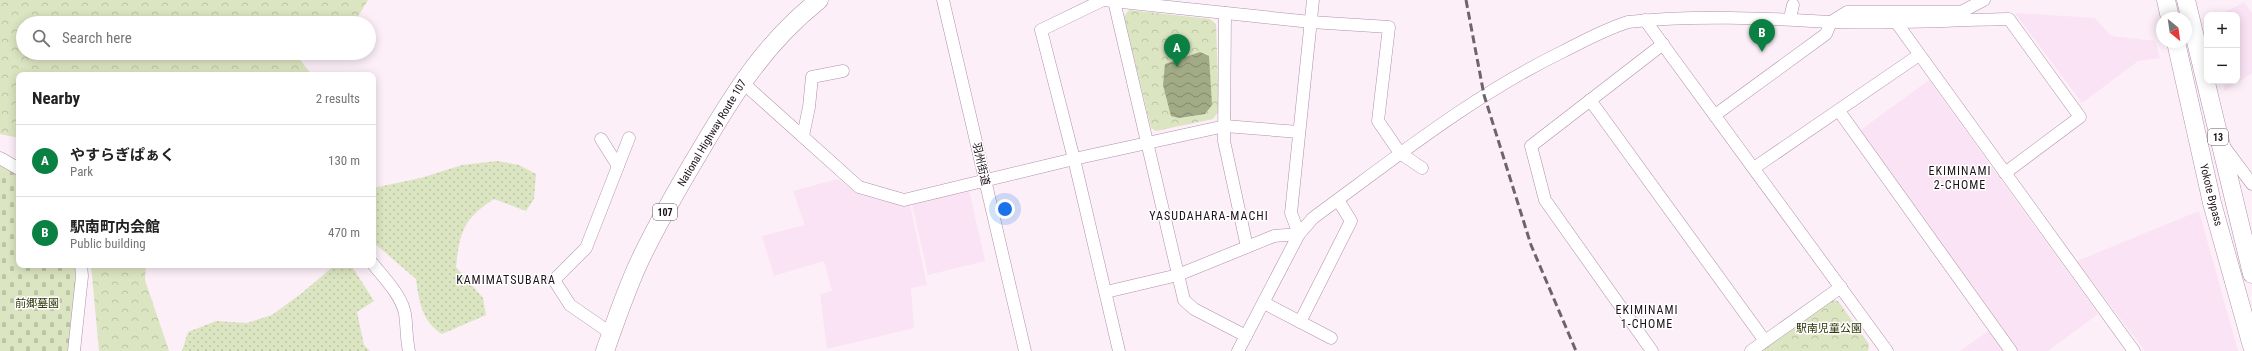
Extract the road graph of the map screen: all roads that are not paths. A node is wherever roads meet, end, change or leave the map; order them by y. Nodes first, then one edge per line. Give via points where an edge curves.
1 (819, 0) edge
2 (944, 0) edge
3 (1312, 0) edge
4 (1984, 0) edge
5 (2166, 0) edge
6 (2186, 0) edge
7 (1114, 1) edge
8 (1793, 5) dead end
9 (2169, 12) edge
10 (1224, 13) junction
11 (1790, 18) junction
12 (1645, 20) junction
13 (1311, 22) junction
14 (1831, 22) junction
15 (1896, 22) junction
16 (1664, 44) junction
17 (2177, 48) edge
18 (1919, 55) junction
19 (843, 71) dead end
20 (742, 82) junction
21 (1590, 100) junction
22 (1839, 111) junction
23 (1715, 115) junction
24 (1225, 126) junction
25 (1299, 132) junction
26 (804, 136) junction
27 (629, 138) dead end
28 (601, 139) dead end
29 (2219, 141) junction
30 (1147, 143) junction
31 (1400, 153) junction
32 (0, 158) edge
33 (1074, 159) junction
34 (618, 166) junction
35 (16, 167) edge
36 (1422, 168) dead end
37 (1754, 168) junction
38 (2005, 172) junction
39 (985, 180) junction
40 (2252, 184) edge
41 (1338, 200) junction
42 (1299, 234) junction
43 (1247, 247) junction
44 (81, 268) edge
45 (376, 268) edge
46 (2252, 274) edge
47 (1178, 275) junction
48 (1841, 287) junction
49 (1106, 292) junction
50 (1264, 303) junction
51 (1300, 322) junction
52 (612, 334) junction
53 (1246, 336) junction
54 (1331, 338) dead end
55 (1765, 341) junction
56 (2252, 346) edge
57 (1882, 349) edge
58 (74, 351) edge
59 (409, 351) edge
60 (605, 351) edge
61 (1026, 351) edge
62 (1119, 351) edge
63 (1238, 351) edge
64 (1652, 351) edge
65 (1751, 351) edge
66 (2010, 351) edge
67 (2134, 351) edge

1 - 20 highway, National Highway Route 107 / 107 via 772,43
2 - 39 street, 羽州街道
3 - 13 street
4 - 14 street via 1961,12 1847,12
5 - 9 highway
6 - 29 highway, Yokote Bypass / 13
7 - 10 street
7 - 30 street
7 - 33 street via 1103,0 1041,30
8 - 11 street
10 - 13 street
10 - 24 street
11 - 12 street
11 - 14 street
12 - 16 street
12 - 31 street via 1628,22 1612,28 1532,66 1468,104
13 - 25 street
13 - 31 street via 1389,27 1378,121
14 - 15 street
14 - 23 street via 1826,34
15 - 18 street
15 - 38 street via 2009,18 2080,118
16 - 21 street
16 - 23 street
17 - 56 highway, Yokote Bypass / 13 via 2212,202
18 - 22 street
18 - 38 street
19 - 26 street via 812,77
20 - 26 street
20 - 52 highway, National Highway Route 107 / 107 via 683,180 641,259
21 - 55 street
21 - 64 street via 1531,146 1545,200
22 - 37 street
22 - 66 street
23 - 37 street
24 - 25 street
24 - 30 street
24 - 43 street via 1224,141
25 - 42 street via 1291,213
26 - 39 street via 859,187 904,200
27 - 34 street
28 - 34 street
29 - 40 street
29 - 46 highway, Yokote Bypass / 13
30 - 33 street
30 - 47 street
31 - 36 street
31 - 41 street
32 - 35 street
33 - 39 street
33 - 49 street
34 - 52 street via 586,248 554,280 570,305
37 - 48 street
38 - 67 street
39 - 61 street, 羽州街道
41 - 42 street via 1313,218
41 - 51 street via 1351,221
42 - 43 street via 1274,236
42 - 50 street
43 - 47 street
44 - 58 street
45 - 59 street via 402,304
47 - 49 street
47 - 53 street via 1184,300 1194,309
48 - 55 street
48 - 57 street
49 - 62 street
50 - 51 street
50 - 53 street
51 - 54 street
52 - 60 highway, National Highway Route 107 / 107
53 - 63 street
55 - 65 street

